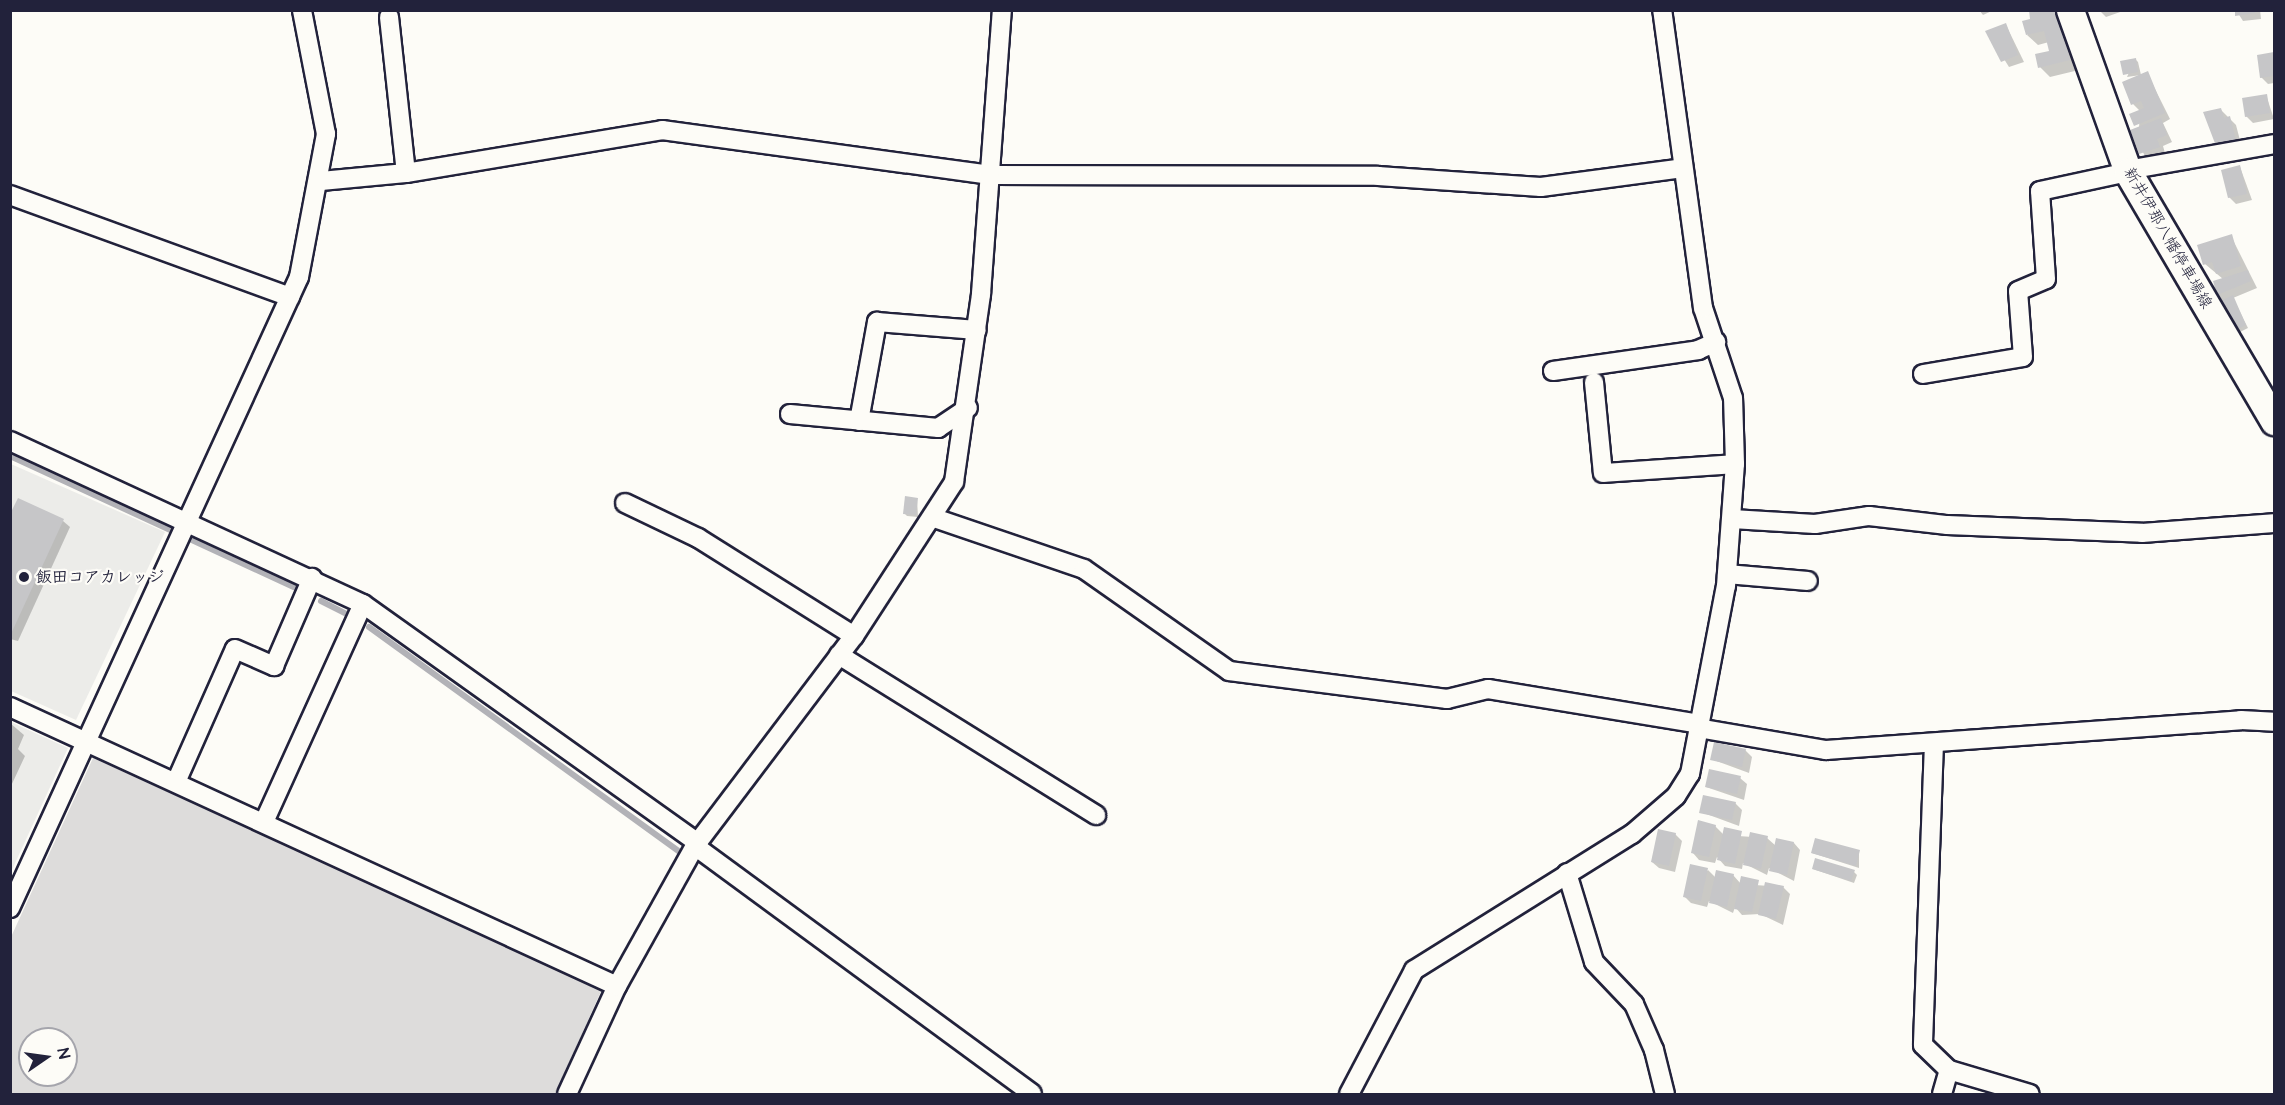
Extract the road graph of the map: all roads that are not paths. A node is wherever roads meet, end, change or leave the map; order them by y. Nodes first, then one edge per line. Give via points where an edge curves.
1 (302, 10) edge
2 (1002, 10) edge
3 (1662, 10) edge
4 (2070, 10) edge
5 (389, 17) dead end
6 (2274, 144) edge
7 (1683, 168) junction
8 (2127, 171) junction
9 (406, 173) junction
10 (989, 175) junction
11 (321, 181) junction
12 (10, 195) edge
13 (290, 297) junction
14 (977, 330) junction
15 (1716, 342) junction
16 (1553, 371) dead end
17 (1923, 374) dead end
18 (1594, 382) dead end
19 (968, 408) junction
20 (790, 414) dead end
21 (859, 421) junction
22 (2274, 421) edge
23 (10, 441) edge
24 (1734, 464) junction
25 (626, 503) dead end
26 (934, 518) junction
27 (1732, 519) junction
28 (2274, 523) edge
29 (184, 528) junction
30 (1727, 574) junction
31 (312, 578) junction
32 (1808, 581) dead end
33 (363, 604) junction
34 (854, 636) junction
35 (839, 655) junction
36 (10, 707) edge
37 (2274, 722) edge
38 (1698, 726) junction
39 (87, 742) junction
40 (1934, 743) junction
41 (176, 783) junction
42 (1096, 815) dead end
43 (264, 822) junction
44 (697, 845) junction
45 (1567, 873) junction
46 (10, 908) edge
47 (617, 987) junction
48 (1949, 1070) junction
49 (567, 1095) edge
50 (1032, 1095) edge
51 (1349, 1095) edge
52 (1665, 1095) edge
53 (1942, 1095) edge
54 (2030, 1095) edge

1 - 11 street via 326,134
2 - 10 street
3 - 7 street
4 - 8 main road, 新井伊那八幡停車場線
5 - 9 street
6 - 8 street
7 - 10 street via 1541,187 1378,176
7 - 15 street via 1703,308
8 - 17 street via 2040,191 2046,279 2018,291 2023,357
8 - 22 main road, 新井伊那八幡停車場線
9 - 10 street via 662,130
9 - 11 street
10 - 14 street
11 - 13 street
12 - 13 street
13 - 29 street
14 - 19 street
14 - 21 street via 877,322
15 - 16 street via 1698,350
15 - 24 street via 1732,398
18 - 24 street via 1603,473
19 - 21 street via 938,428
19 - 26 street via 954,482
20 - 21 street
23 - 29 street
24 - 27 street
25 - 34 street via 698,538
26 - 34 street
26 - 38 street via 1084,569 1229,671 1447,699 1488,689
27 - 28 street via 1815,524 1869,516 2121,533
27 - 30 street
29 - 31 street
29 - 39 street
30 - 32 street
30 - 38 street
31 - 33 street
31 - 41 street via 274,666 235,648
33 - 43 street
33 - 44 street
34 - 35 street
35 - 42 street
35 - 44 street
36 - 39 street
37 - 40 street via 2241,720
38 - 40 street via 1826,750
38 - 45 street via 1690,774 1676,796 1632,834
39 - 41 street
39 - 46 street
40 - 48 street via 1923,1045
41 - 43 street
43 - 47 street
44 - 47 street
44 - 50 street
45 - 51 street via 1414,970
45 - 52 street via 1594,962 1634,1004 1654,1050
47 - 49 street
48 - 53 street
48 - 54 street

